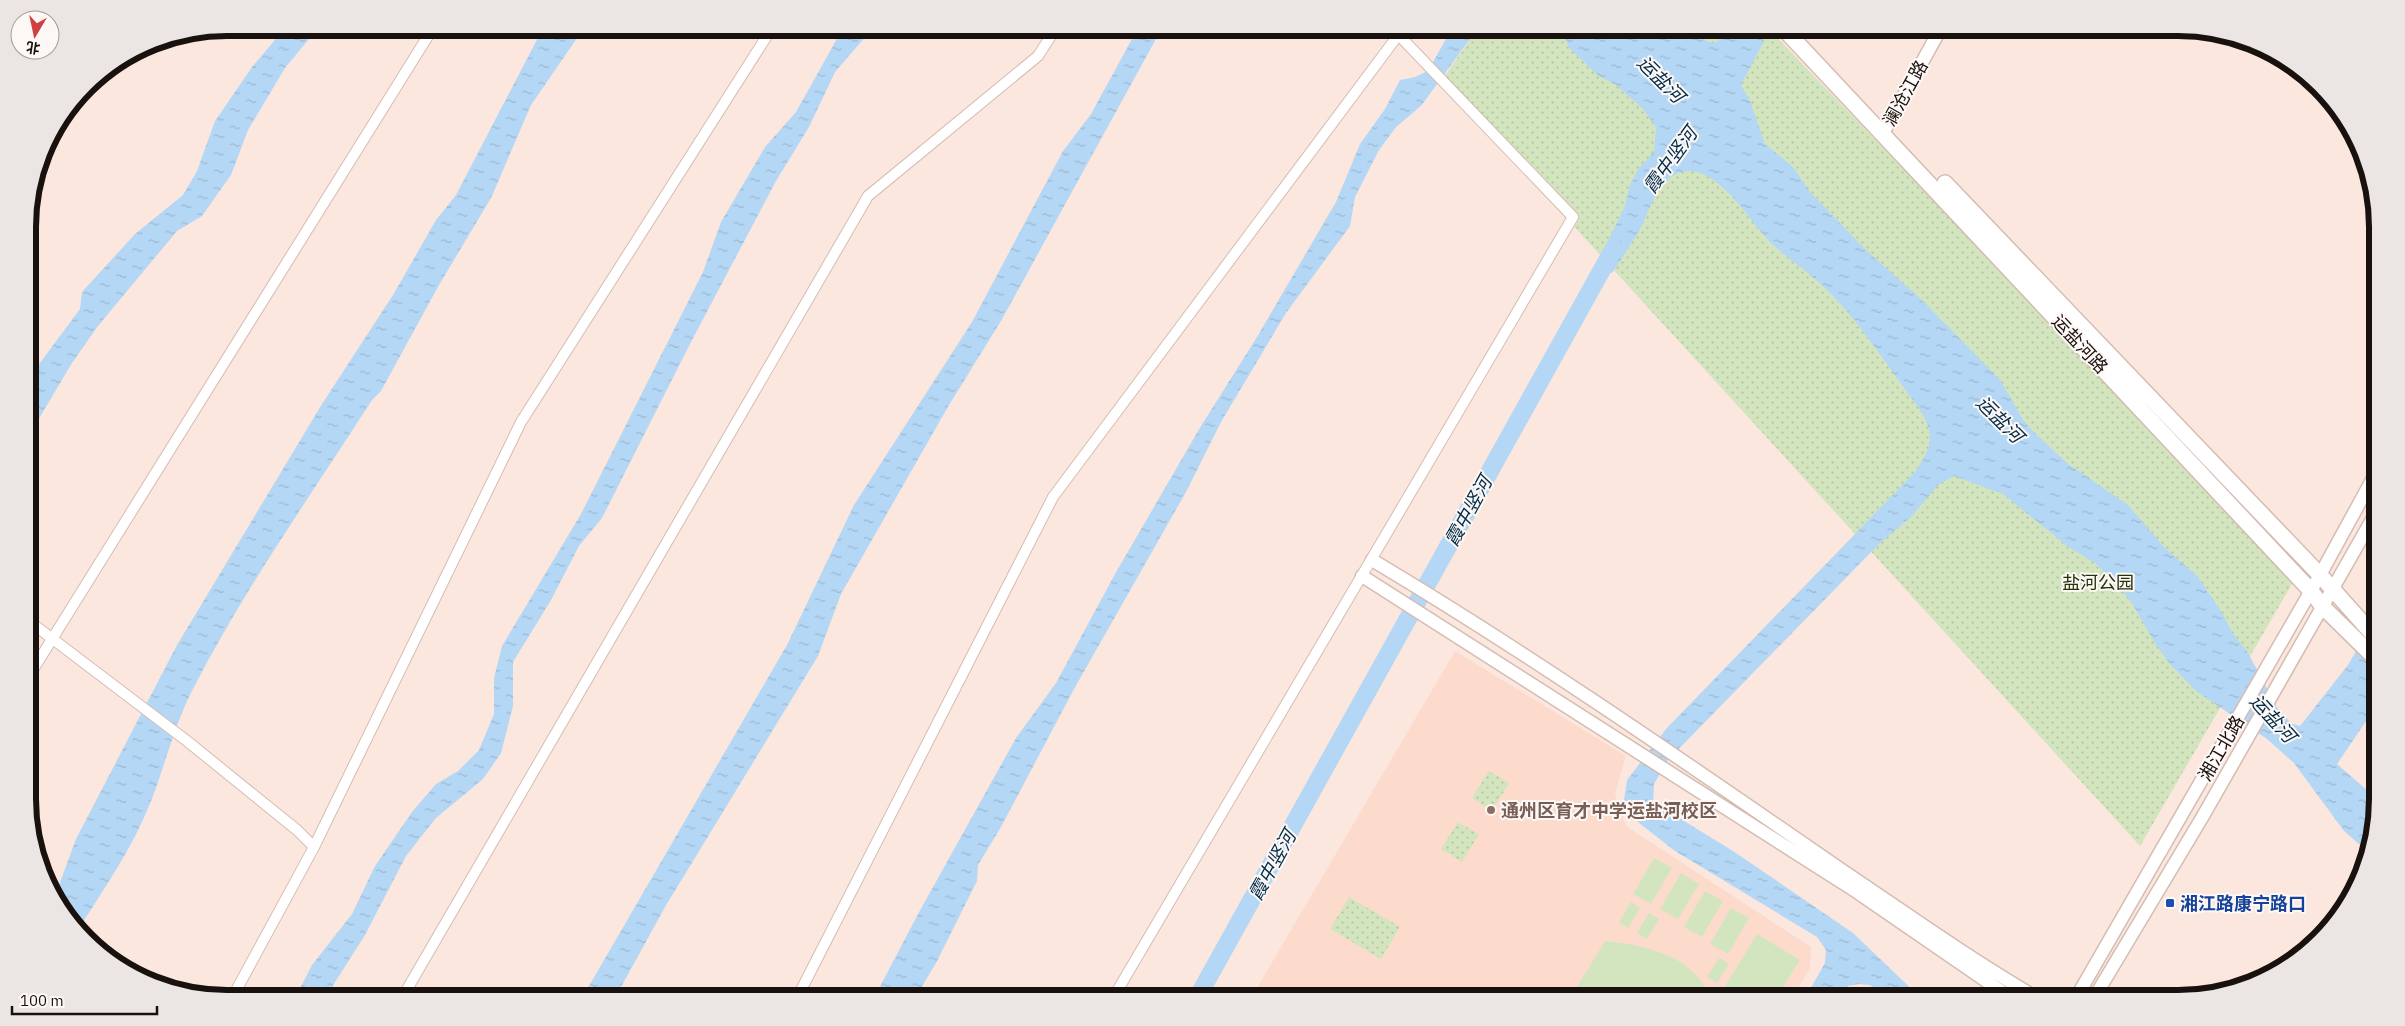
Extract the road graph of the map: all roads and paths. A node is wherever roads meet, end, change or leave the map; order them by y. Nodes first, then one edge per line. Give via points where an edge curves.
1 (428, 36) edge
2 (767, 36) edge
3 (1051, 36) edge
4 (1391, 36) edge
5 (1400, 36) edge
6 (1791, 36) edge
7 (1803, 36) edge
8 (1937, 36) edge
9 (1886, 128) junction
10 (2369, 486) edge
11 (2369, 526) edge
12 (1372, 560) junction
13 (2320, 575) junction
14 (1362, 576) junction
15 (2311, 591) junction
16 (2333, 591) junction
17 (2323, 607) junction
18 (36, 626) edge
19 (2369, 630) edge
20 (52, 638) junction
21 (2369, 652) edge
22 (36, 664) edge
23 (314, 847) junction
24 (236, 990) edge
25 (407, 990) edge
26 (801, 990) edge
27 (1118, 990) edge
28 (1999, 990) edge
29 (2023, 990) edge
30 (2081, 990) edge
31 (2099, 990) edge

1 - 20 street
2 - 23 street via 521,422
3 - 25 street via 1038,56 868,196
4 - 26 street via 1053,498
5 - 12 street via 1572,217
6 - 9 main road, 运盐河路
7 - 9 main road, 运盐河路
8 - 9 street, 澜沧江路
9 - 13 main road, 运盐河路
9 - 15 main road, 运盐河路
10 - 13 street, 湘江北路
11 - 16 street, 湘江北路
12 - 14 street
12 - 29 street via 1460,612 1914,920
13 - 15 street, 湘江北路
13 - 16 main road, 运盐河路
14 - 27 street
14 - 28 street via 1858,892
15 - 17 main road, 运盐河路
15 - 30 street, 湘江北路
16 - 17 street, 湘江北路
16 - 19 main road, 运盐河路
17 - 21 main road, 运盐河路
17 - 31 street, 湘江北路
18 - 20 street
20 - 22 street
20 - 23 street via 187,740
23 - 24 street

